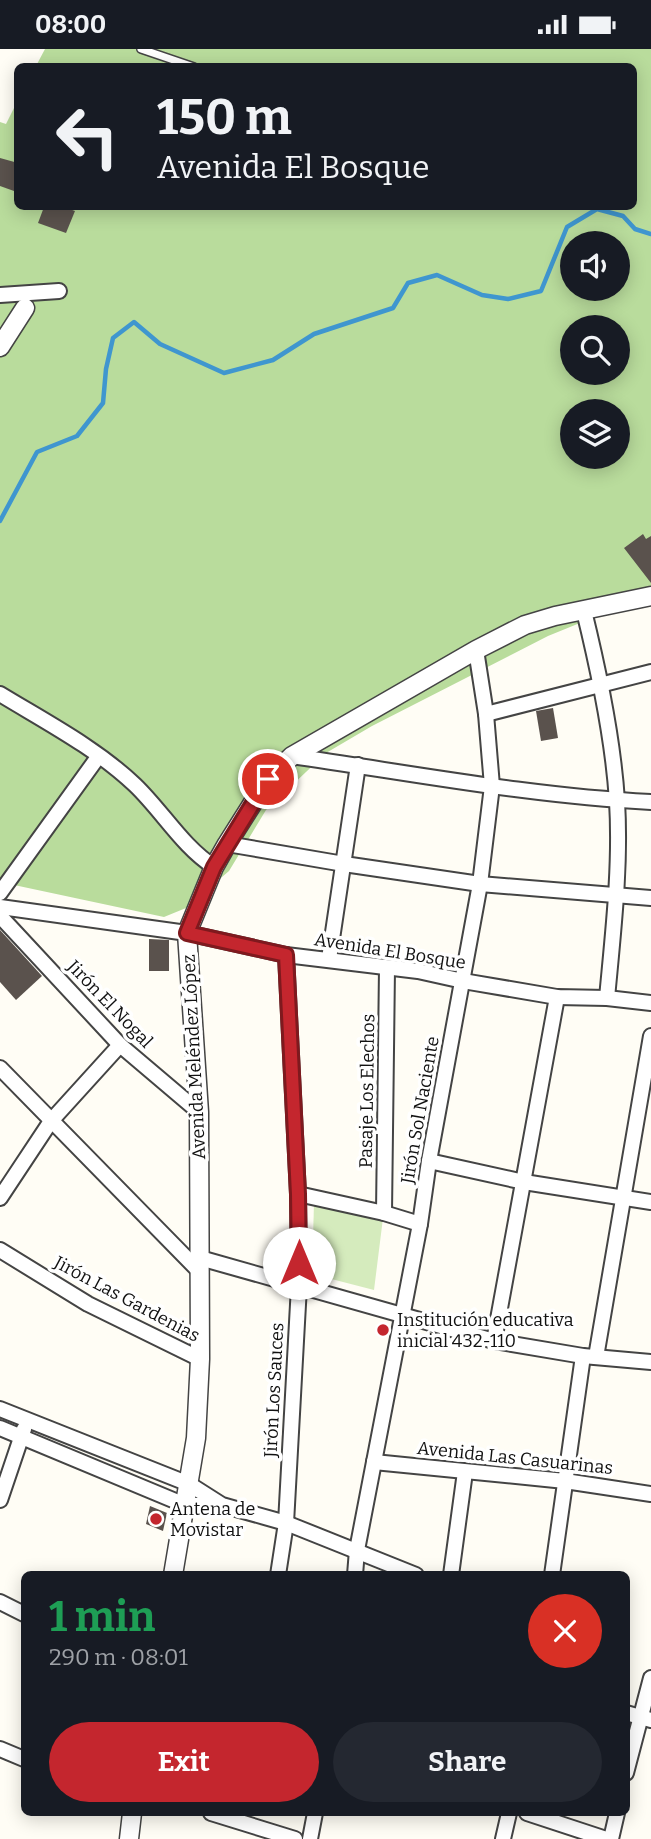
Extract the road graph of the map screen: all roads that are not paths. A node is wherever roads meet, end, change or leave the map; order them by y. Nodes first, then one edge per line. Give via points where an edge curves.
1 (141, 49) edge
2 (182, 63) edge
3 (59, 292) dead end
4 (0, 295) edge
5 (24, 308) dead end
6 (0, 347) edge
7 (651, 596) edge
8 (584, 611) junction
9 (476, 650) junction
10 (651, 672) edge
11 (601, 684) junction
12 (0, 694) edge
13 (486, 714) junction
14 (292, 756) junction
15 (98, 757) junction
16 (358, 765) junction
17 (492, 786) junction
18 (617, 800) junction
19 (651, 802) edge
20 (227, 844) junction
21 (344, 864) junction
22 (214, 867) junction
23 (480, 884) junction
24 (0, 893) edge
25 (616, 895) junction
26 (651, 898) edge
27 (0, 907) edge
28 (0, 916) edge
29 (187, 933) junction
30 (286, 955) junction
31 (329, 959) junction
32 (387, 968) junction
33 (463, 981) junction
34 (557, 997) junction
35 (607, 998) junction
36 (651, 1003) edge
37 (651, 1036) edge
38 (120, 1045) junction
39 (0, 1068) edge
40 (199, 1112) junction
41 (51, 1121) junction
42 (429, 1161) junction
43 (524, 1182) junction
44 (298, 1194) junction
45 (0, 1198) edge
46 (623, 1198) junction
47 (651, 1202) edge
48 (384, 1213) junction
49 (420, 1224) junction
50 (0, 1250) edge
51 (200, 1266) junction
52 (299, 1286) junction
53 (401, 1316) junction
54 (494, 1341) junction
55 (589, 1356) junction
56 (200, 1359) junction
57 (651, 1362) edge
58 (0, 1409) edge
59 (28, 1420) junction
60 (0, 1428) edge
61 (21, 1436) junction
62 (374, 1462) junction
63 (465, 1472) junction
64 (565, 1481) junction
65 (189, 1484) junction
66 (651, 1494) edge
67 (0, 1500) edge
68 (222, 1505) junction
69 (185, 1506) junction
70 (286, 1523) junction
71 (357, 1550) junction
72 (174, 1571) edge
73 (279, 1571) edge
74 (355, 1571) edge
75 (407, 1571) edge
76 (452, 1571) edge
77 (553, 1571) edge
78 (0, 1602) edge
79 (21, 1612) edge
80 (651, 1678) edge
81 (639, 1716) edge
82 (0, 1749) edge
83 (630, 1755) edge
84 (21, 1758) edge
85 (132, 1816) edge
86 (314, 1816) edge
87 (508, 1816) edge
88 (536, 1816) edge
89 (616, 1816) edge
90 (238, 1818) edge
91 (129, 1839) edge
92 (237, 1839) edge
93 (295, 1839) edge
94 (310, 1839) edge
95 (503, 1839) edge
96 (606, 1839) edge
97 (611, 1839) edge

1 - 2 lane
3 - 4 street
5 - 6 street
7 - 8 street, Avenida Meléndez López
8 - 9 street, Avenida Meléndez López via 525,625
8 - 11 street
9 - 13 street, Jirón Sol Naciente
9 - 14 street, Avenida Meléndez López
10 - 11 street
11 - 13 street
11 - 18 street
12 - 15 street
13 - 17 street, Jirón Sol Naciente
14 - 16 street
14 - 20 street, Avenida Meléndez López via 268,779
15 - 22 street via 134,784 195,854
15 - 24 street
16 - 17 street
16 - 21 street
17 - 18 street
17 - 23 street, Jirón Sol Naciente
18 - 19 street
18 - 25 street
20 - 21 street
20 - 22 street, Avenida Meléndez López
21 - 23 street
21 - 31 street
22 - 29 street, Avenida Meléndez López
23 - 25 street
23 - 33 street, Jirón Sol Naciente
25 - 26 street
25 - 35 street
27 - 29 street, Avenida El Bosque
28 - 38 street, Jirón El Nogal
29 - 30 street, Avenida El Bosque
29 - 40 street, Avenida Meléndez López
30 - 31 street, Avenida El Bosque
30 - 44 street, Jirón Los Sauces
31 - 32 street, Avenida El Bosque
32 - 33 street, Avenida El Bosque
32 - 48 street, Pasaje Los Elechos
33 - 34 street, Avenida El Bosque
33 - 42 street, Jirón Sol Naciente
34 - 35 street, Avenida El Bosque
34 - 43 street
35 - 36 street, Avenida El Bosque
37 - 46 street
38 - 40 street, Jirón El Nogal
38 - 41 street
39 - 41 street
40 - 51 street, Avenida Meléndez López
41 - 45 street
41 - 51 street
42 - 43 street
42 - 49 street, Jirón Sol Naciente
43 - 46 street
43 - 54 street
44 - 48 street
44 - 52 street, Jirón Los Sauces
46 - 47 street
46 - 55 street
48 - 49 street
49 - 53 street, Jirón Sol Naciente
50 - 56 street, Jirón Las Gardenias via 88,1304
51 - 52 street
51 - 56 street, Avenida Meléndez López
52 - 53 street
52 - 70 street, Jirón Los Sauces
53 - 54 street
53 - 62 street, Jirón Sol Naciente
54 - 55 street
55 - 57 street
55 - 64 street
56 - 65 street, Avenida Meléndez López
58 - 59 street
59 - 61 street
59 - 65 street
60 - 61 street
61 - 67 street
61 - 69 street
62 - 63 street, Avenida Las Casuarinas
62 - 71 street, Jirón Sol Naciente
63 - 64 street, Avenida Las Casuarinas
63 - 76 street
64 - 66 street, Avenida Las Casuarinas
64 - 77 street
65 - 68 street
65 - 69 street, Avenida Meléndez López
68 - 69 street
68 - 70 street
69 - 72 street, Avenida Meléndez López
70 - 71 street
70 - 73 street, Jirón Los Sauces
71 - 74 street, Jirón Sol Naciente
71 - 75 street
78 - 79 street
80 - 81 street
81 - 83 street
82 - 84 street
85 - 91 street
86 - 94 street
87 - 95 street
88 - 96 street
89 - 97 street
90 - 92 street
90 - 93 street

